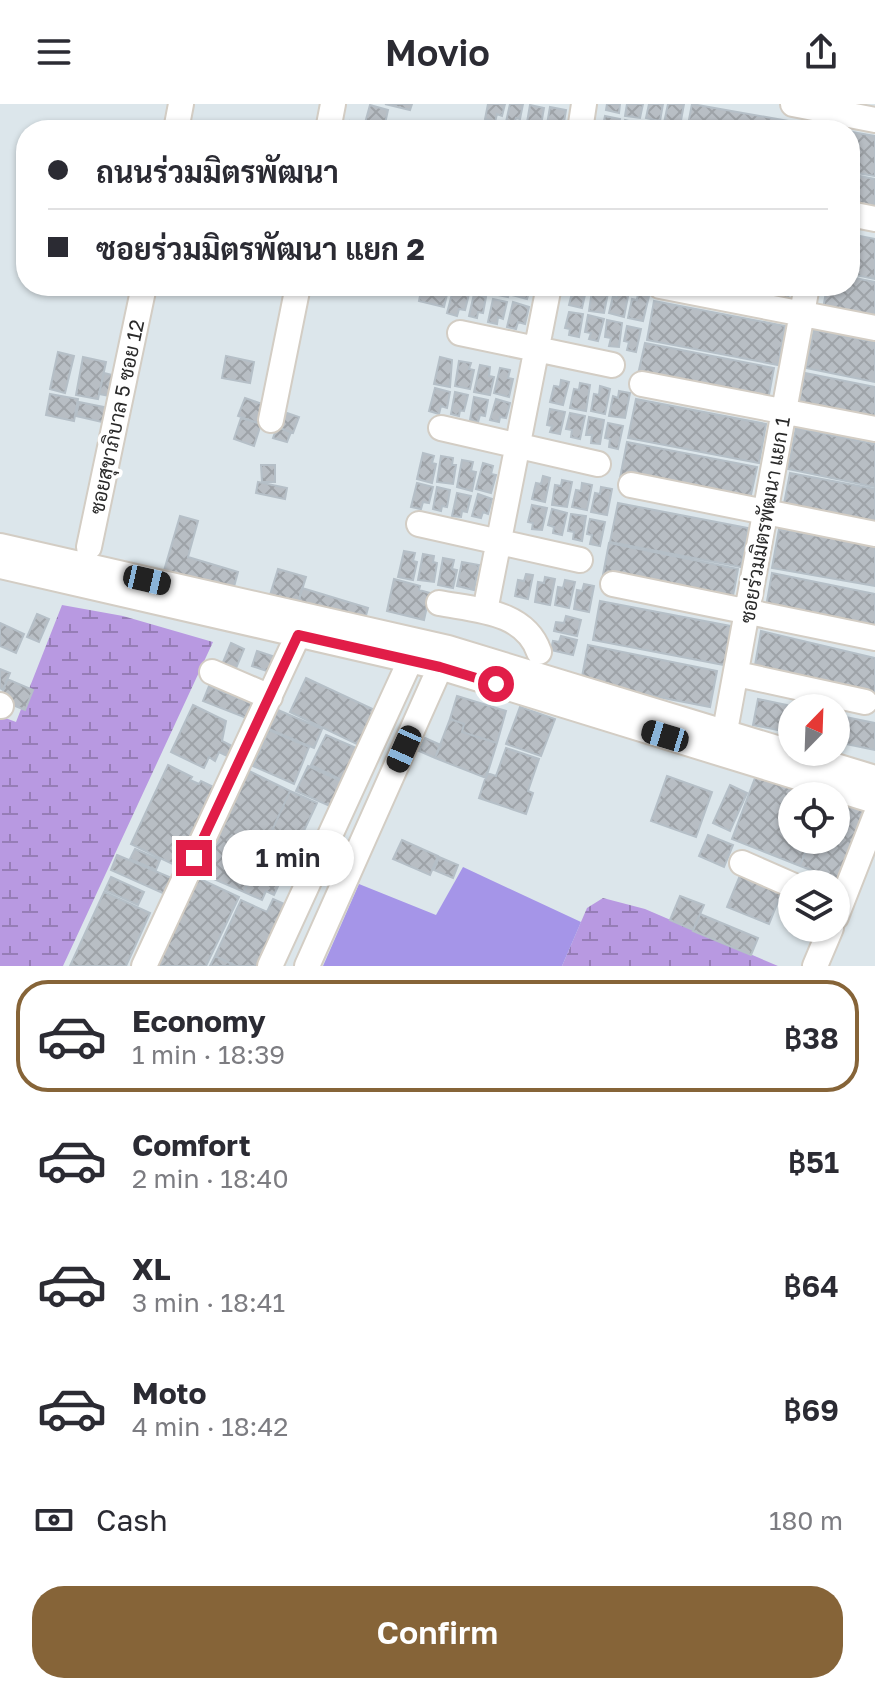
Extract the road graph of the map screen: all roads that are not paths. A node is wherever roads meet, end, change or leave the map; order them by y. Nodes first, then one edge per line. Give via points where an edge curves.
1 (793, 104) edge
2 (840, 116) edge
3 (875, 120) edge
4 (142, 296) edge
5 (296, 296) edge
6 (547, 296) edge
7 (709, 296) edge
8 (805, 296) edge
9 (802, 315) junction
10 (875, 328) edge
11 (460, 333) dead end
12 (536, 350) junction
13 (612, 365) dead end
14 (642, 384) dead end
15 (784, 412) junction
16 (271, 420) dead end
17 (441, 428) dead end
18 (875, 429) edge
19 (518, 446) junction
20 (598, 464) dead end
21 (631, 485) dead end
22 (766, 515) junction
23 (419, 524) dead end
24 (875, 534) edge
25 (498, 542) junction
26 (0, 546) edge
27 (89, 547) dead end
28 (580, 560) dead end
29 (0, 566) edge
30 (613, 584) dead end
31 (439, 603) dead end
32 (485, 611) junction
33 (748, 611) junction
34 (298, 635) junction
35 (875, 638) edge
36 (414, 651) junction
37 (539, 652) dead end
38 (444, 658) junction
39 (212, 672) dead end
40 (737, 674) junction
41 (270, 697) junction
42 (865, 702) dead end
43 (723, 743) junction
44 (875, 778) edge
45 (875, 801) edge
46 (875, 817) edge
47 (742, 863) dead end
48 (778, 879) edge
49 (850, 879) edge
50 (825, 942) edge
51 (144, 966) edge
52 (270, 966) edge
53 (307, 966) edge
54 (815, 966) edge

1 - 2 street
2 - 3 street
4 - 27 street, ซอยสุขาภิบาล 5 ซอย 12
5 - 16 street
6 - 12 street
7 - 9 street
8 - 9 street, ซอยร่วมมิตรพัฒนา แยก 1
9 - 10 street
9 - 15 street, ซอยร่วมมิตรพัฒนา แยก 1
11 - 12 street
12 - 13 street
12 - 19 street
14 - 15 street
15 - 18 street
15 - 22 street, ซอยร่วมมิตรพัฒนา แยก 1
17 - 19 street
19 - 20 street
19 - 25 street
21 - 22 street
22 - 24 street
22 - 33 street, ซอยร่วมมิตรพัฒนา แยก 1
23 - 25 street
25 - 28 street
25 - 32 street
26 - 36 street
29 - 34 street
30 - 33 street
31 - 32 street
32 - 37 street via 524,627
33 - 35 street
33 - 40 street, ซอยร่วมมิตรพัฒนา แยก 1
34 - 36 street
34 - 41 street
36 - 38 street
36 - 52 street
38 - 43 street
38 - 53 street
39 - 41 street
40 - 42 street
40 - 43 street, ซอยร่วมมิตรพัฒนา แยก 1
41 - 51 street
43 - 44 street
43 - 45 street
46 - 49 street
47 - 48 street
50 - 54 street

